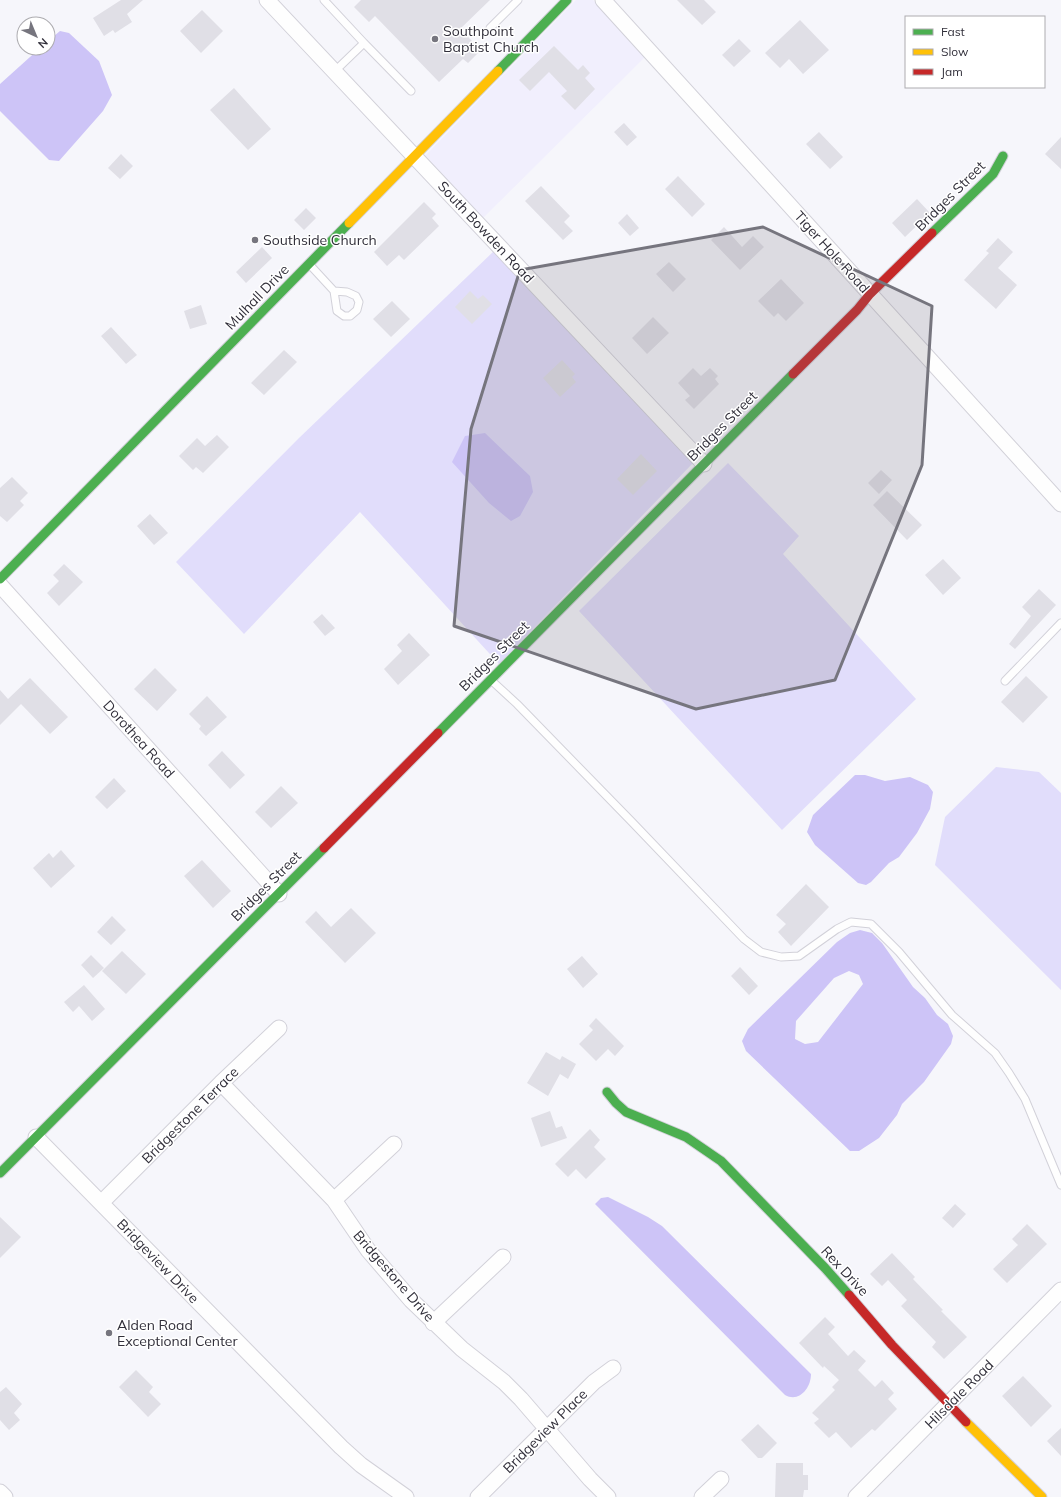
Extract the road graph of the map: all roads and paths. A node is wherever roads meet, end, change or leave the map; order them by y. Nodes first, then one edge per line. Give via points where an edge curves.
1 (324, 0) edge
2 (518, 0) edge
3 (567, 0) edge
4 (603, 0) edge
5 (272, 2) edge
6 (490, 28) dead end
7 (364, 44) junction
8 (334, 71) junction
9 (411, 91) dead end
10 (414, 156) junction
11 (1004, 156) dead end
12 (309, 264) junction
13 (334, 291) dead end
14 (870, 294) junction
15 (704, 464) junction
16 (1061, 504) edge
17 (0, 579) edge
18 (0, 585) edge
19 (1061, 623) edge
20 (491, 680) junction
21 (1005, 681) dead end
22 (279, 894) junction
23 (279, 1028) dead end
24 (221, 1083) junction
25 (607, 1092) dead end
26 (36, 1137) junction
27 (394, 1144) dead end
28 (0, 1173) edge
29 (1061, 1185) edge
30 (334, 1200) junction
31 (102, 1203) junction
32 (503, 1257) dead end
33 (1061, 1290) edge
34 (433, 1323) junction
35 (613, 1368) dead end
36 (948, 1404) junction
37 (547, 1428) junction
38 (721, 1479) dead end
39 (0, 1492) edge
40 (5, 1497) edge
41 (406, 1497) edge
42 (478, 1497) edge
43 (608, 1497) edge
44 (702, 1497) edge
45 (856, 1497) edge
46 (1042, 1497) edge

1 - 7 lane
2 - 6 lane
3 - 10 street, Mulhall Drive
4 - 14 street, Tiger Hole Road
5 - 8 street, South Bowden Road
7 - 8 lane
7 - 9 lane
8 - 10 street, South Bowden Road
10 - 12 street, Mulhall Drive
10 - 15 street, South Bowden Road
11 - 14 street, Bridges Street via 993,174
12 - 13 lane
12 - 17 street, Mulhall Drive
14 - 15 street, Bridges Street
14 - 16 street, Tiger Hole Road
15 - 20 street, Bridges Street
18 - 22 street, Dorothea Road
19 - 21 lane
20 - 22 street, Bridges Street
20 - 29 lane via 744,939 760,952 780,957 799,956 837,928 851,922 871,924 880,931 952,1015 995,1053 1025,1099
22 - 26 street, Bridges Street
23 - 24 street, Bridgestone Terrace
24 - 30 street, Bridgestone Drive
24 - 31 street, Bridgestone Terrace
25 - 36 street, Rex Drive via 626,1112 686,1137 721,1161 825,1268
26 - 28 street, Bridges Street
26 - 31 street, Bridgeview Drive
27 - 30 street
30 - 34 street, Bridgestone Drive via 368,1250
31 - 41 street, Bridgeview Drive via 342,1447 361,1465
32 - 34 street
33 - 36 street, Hilsdale Road
34 - 37 street, Bridgestone Drive via 504,1382
35 - 37 street, Bridgeview Place via 594,1382
36 - 45 street, Hilsdale Road
36 - 46 street, Rex Drive
37 - 42 street, Bridgeview Place
37 - 43 street, Bridgestone Drive
38 - 44 street
39 - 40 street

